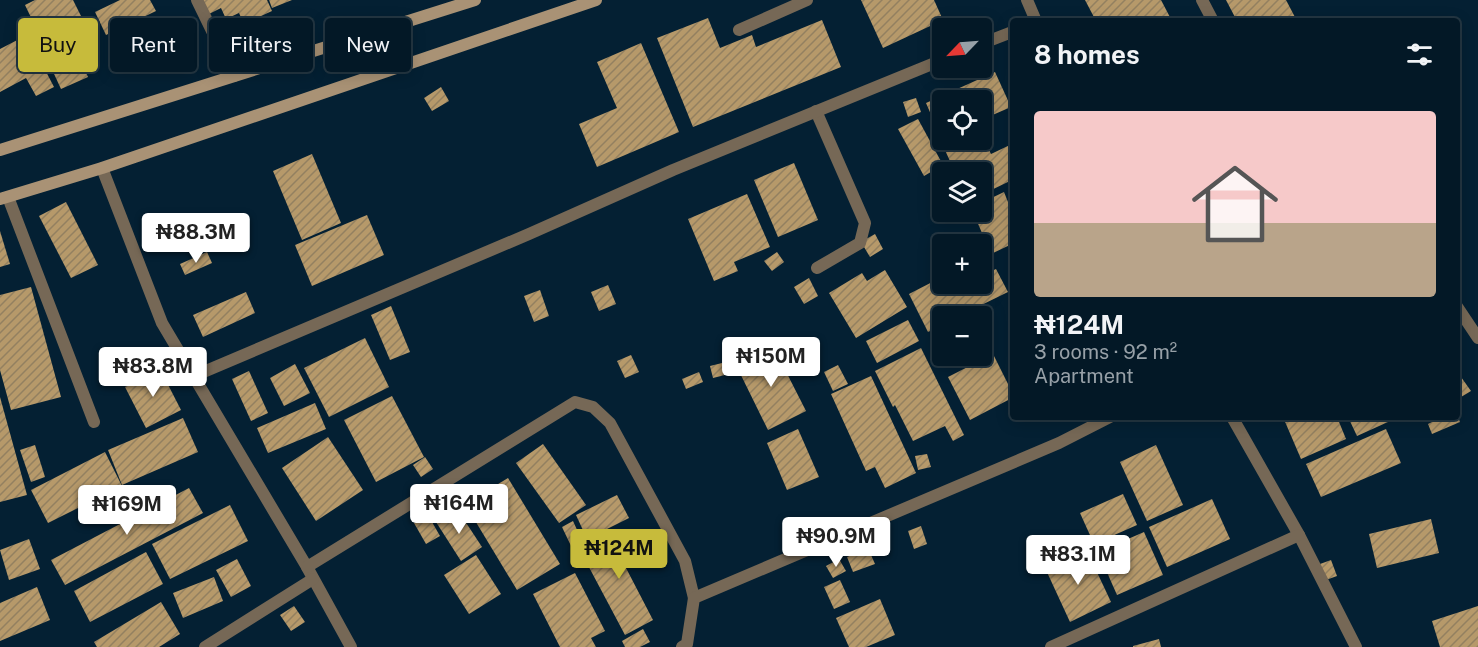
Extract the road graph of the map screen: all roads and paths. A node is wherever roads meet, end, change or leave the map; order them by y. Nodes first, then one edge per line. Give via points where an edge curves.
1 (197, 0) edge
2 (475, 0) edge
3 (596, 0) edge
4 (807, 0) edge
5 (1027, 0) edge
6 (1202, 0) edge
7 (1035, 18) edge
8 (1211, 18) edge
9 (739, 30) dead end
10 (1010, 33) edge
11 (992, 40) edge
12 (932, 64) edge
13 (234, 76) junction
14 (816, 111) junction
15 (0, 150) edge
16 (102, 168) junction
17 (4, 198) edge
18 (818, 268) dead end
19 (1460, 311) edge
20 (1478, 338) edge
21 (194, 376) junction
22 (1104, 420) edge
23 (1234, 420) edge
24 (94, 422) dead end
25 (1299, 536) junction
26 (307, 567) junction
27 (313, 579) junction
28 (694, 598) junction
29 (685, 646) edge
30 (205, 647) edge
31 (351, 647) edge
32 (1051, 647) edge
33 (1356, 647) edge

1 - 13 street
2 - 13 main road
3 - 16 main road
4 - 9 street
5 - 7 street
6 - 8 street
10 - 11 street
12 - 14 street
13 - 15 main road
14 - 18 street via 865,223 860,243
14 - 21 street
16 - 17 main road
16 - 21 street via 162,323
17 - 24 street
19 - 20 street
21 - 26 street
22 - 28 street via 1059,443
23 - 25 street
25 - 32 street
25 - 33 street
26 - 27 street
26 - 28 street via 575,402 592,406 610,423 685,561
27 - 30 street
27 - 31 street
28 - 29 street

